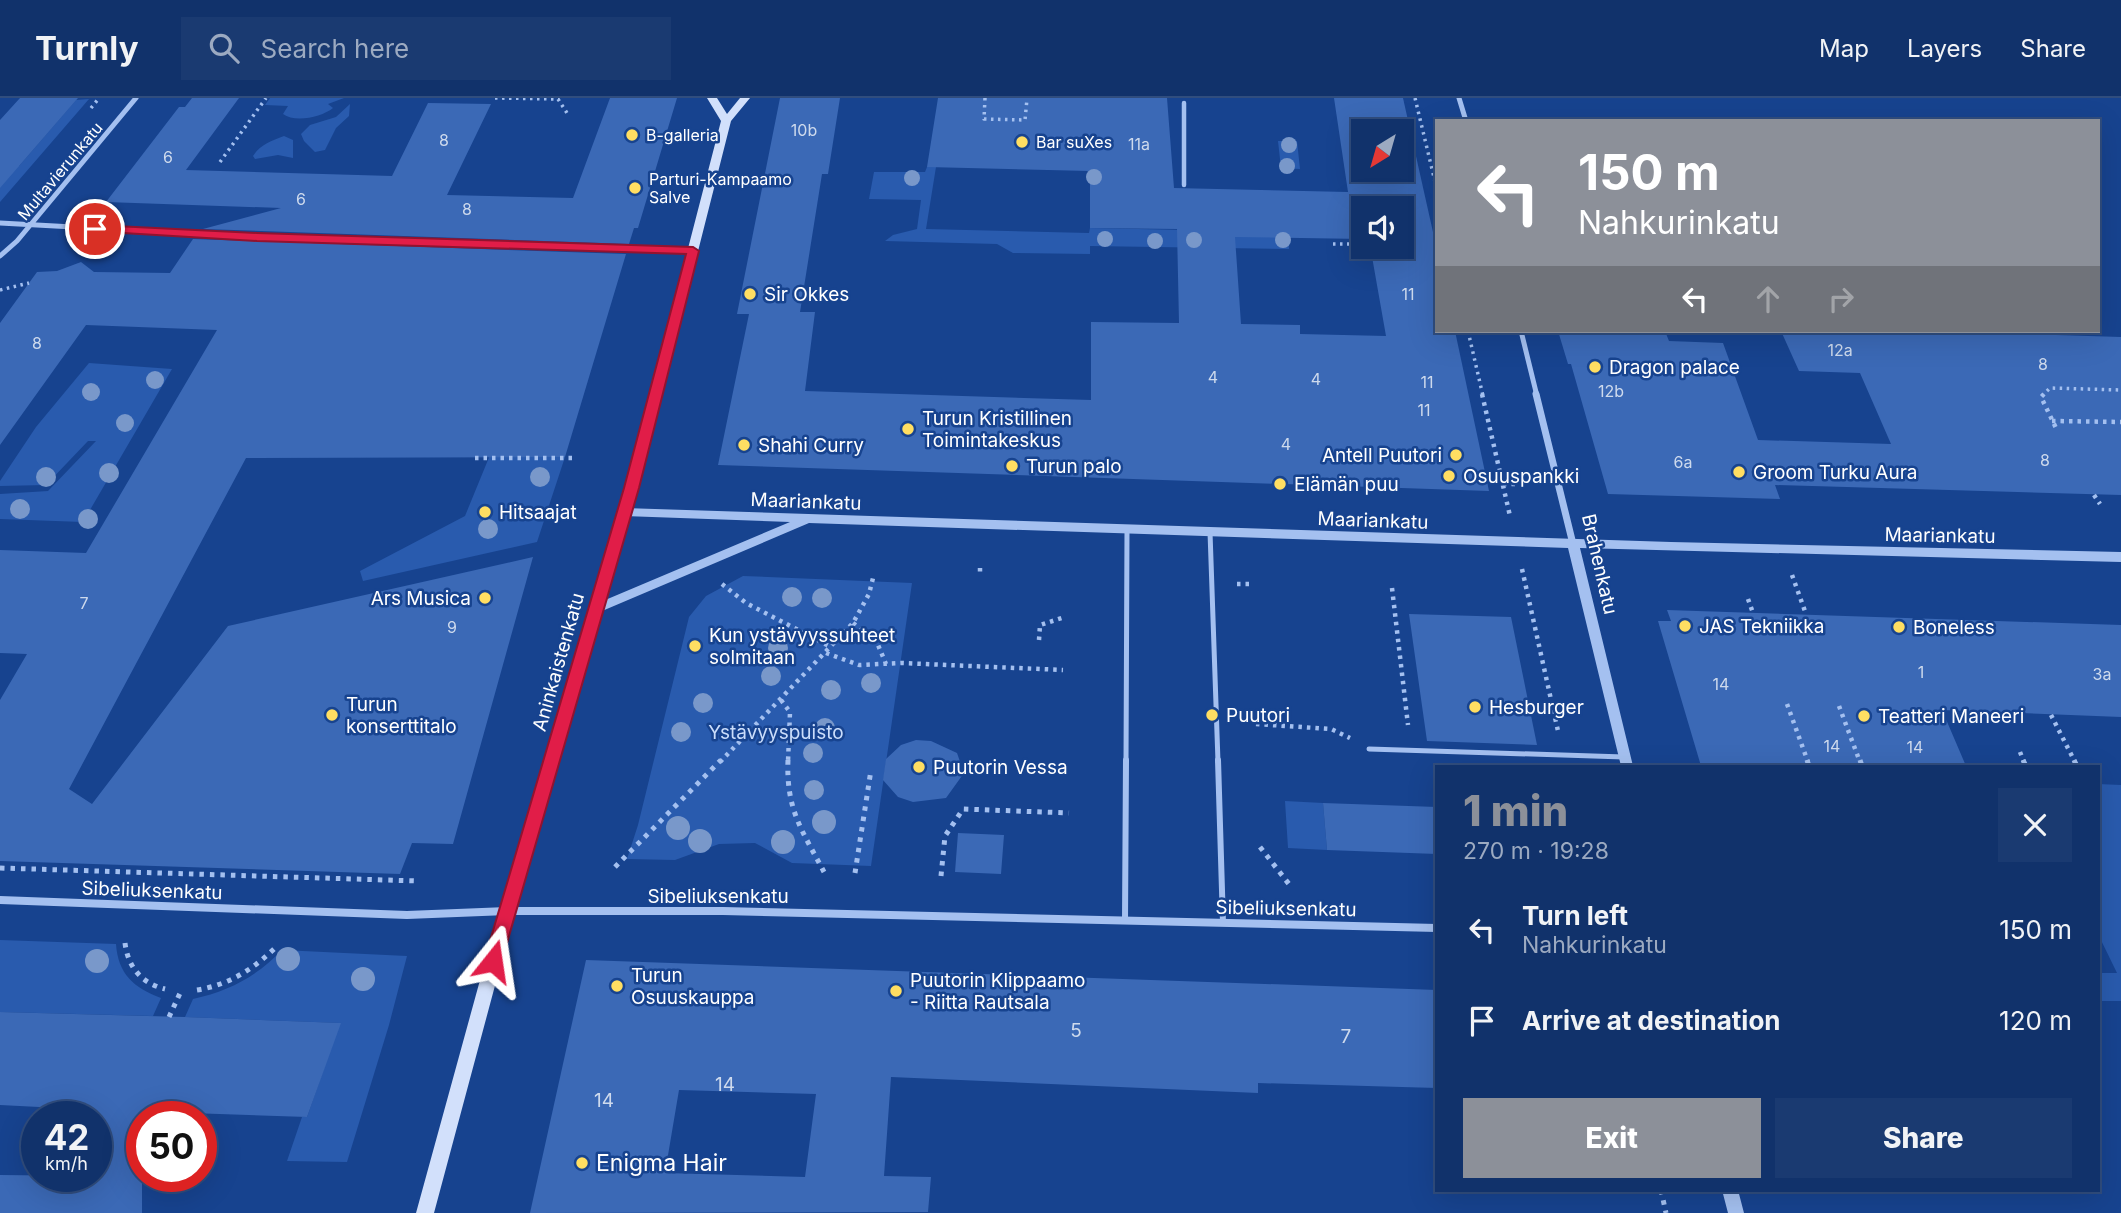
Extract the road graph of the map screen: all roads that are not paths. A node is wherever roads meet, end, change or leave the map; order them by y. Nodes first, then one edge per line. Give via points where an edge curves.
1 (135, 98) edge
2 (712, 98) edge
3 (745, 98) edge
4 (1459, 98) edge
5 (1184, 103) dead end
6 (1465, 119) edge
7 (726, 121) junction
8 (1184, 185) dead end
9 (0, 223) edge
10 (31, 224) junction
11 (693, 251) junction
12 (0, 256) edge
13 (1521, 333) edge
14 (624, 512) junction
15 (810, 518) junction
16 (1127, 530) junction
17 (1210, 532) junction
18 (1573, 544) junction
19 (2121, 557) edge
20 (595, 609) junction
21 (1369, 749) road end
22 (1625, 762) edge
23 (0, 900) edge
24 (507, 911) junction
25 (1125, 920) junction
26 (1223, 923) junction
27 (1435, 928) edge
28 (1731, 1192) edge
29 (425, 1213) edge
30 (1736, 1213) edge

1 - 10 street, Multavierunkatu
2 - 7 main road
3 - 7 main road, Aninkaistenkatu
4 - 6 street
5 - 8 lane
7 - 11 main road, Aninkaistenkatu
9 - 10 street
10 - 11 street via 270,238
10 - 12 street, Multavierunkatu
11 - 14 main road, Aninkaistenkatu
13 - 18 street, Brahenkatu
14 - 15 street, Maariankatu
14 - 20 main road, Aninkaistenkatu
15 - 16 street, Maariankatu
15 - 20 street
16 - 17 street, Maariankatu
16 - 25 lane
17 - 18 street, Maariankatu
17 - 26 lane
18 - 19 street, Maariankatu
18 - 22 street, Brahenkatu
20 - 24 main road, Aninkaistenkatu
21 - 22 lane
23 - 24 street, Sibeliuksenkatu via 407,915
24 - 25 street, Sibeliuksenkatu
24 - 29 main road, Aninkaistenkatu
25 - 26 street, Sibeliuksenkatu
26 - 27 street, Sibeliuksenkatu
28 - 30 street

